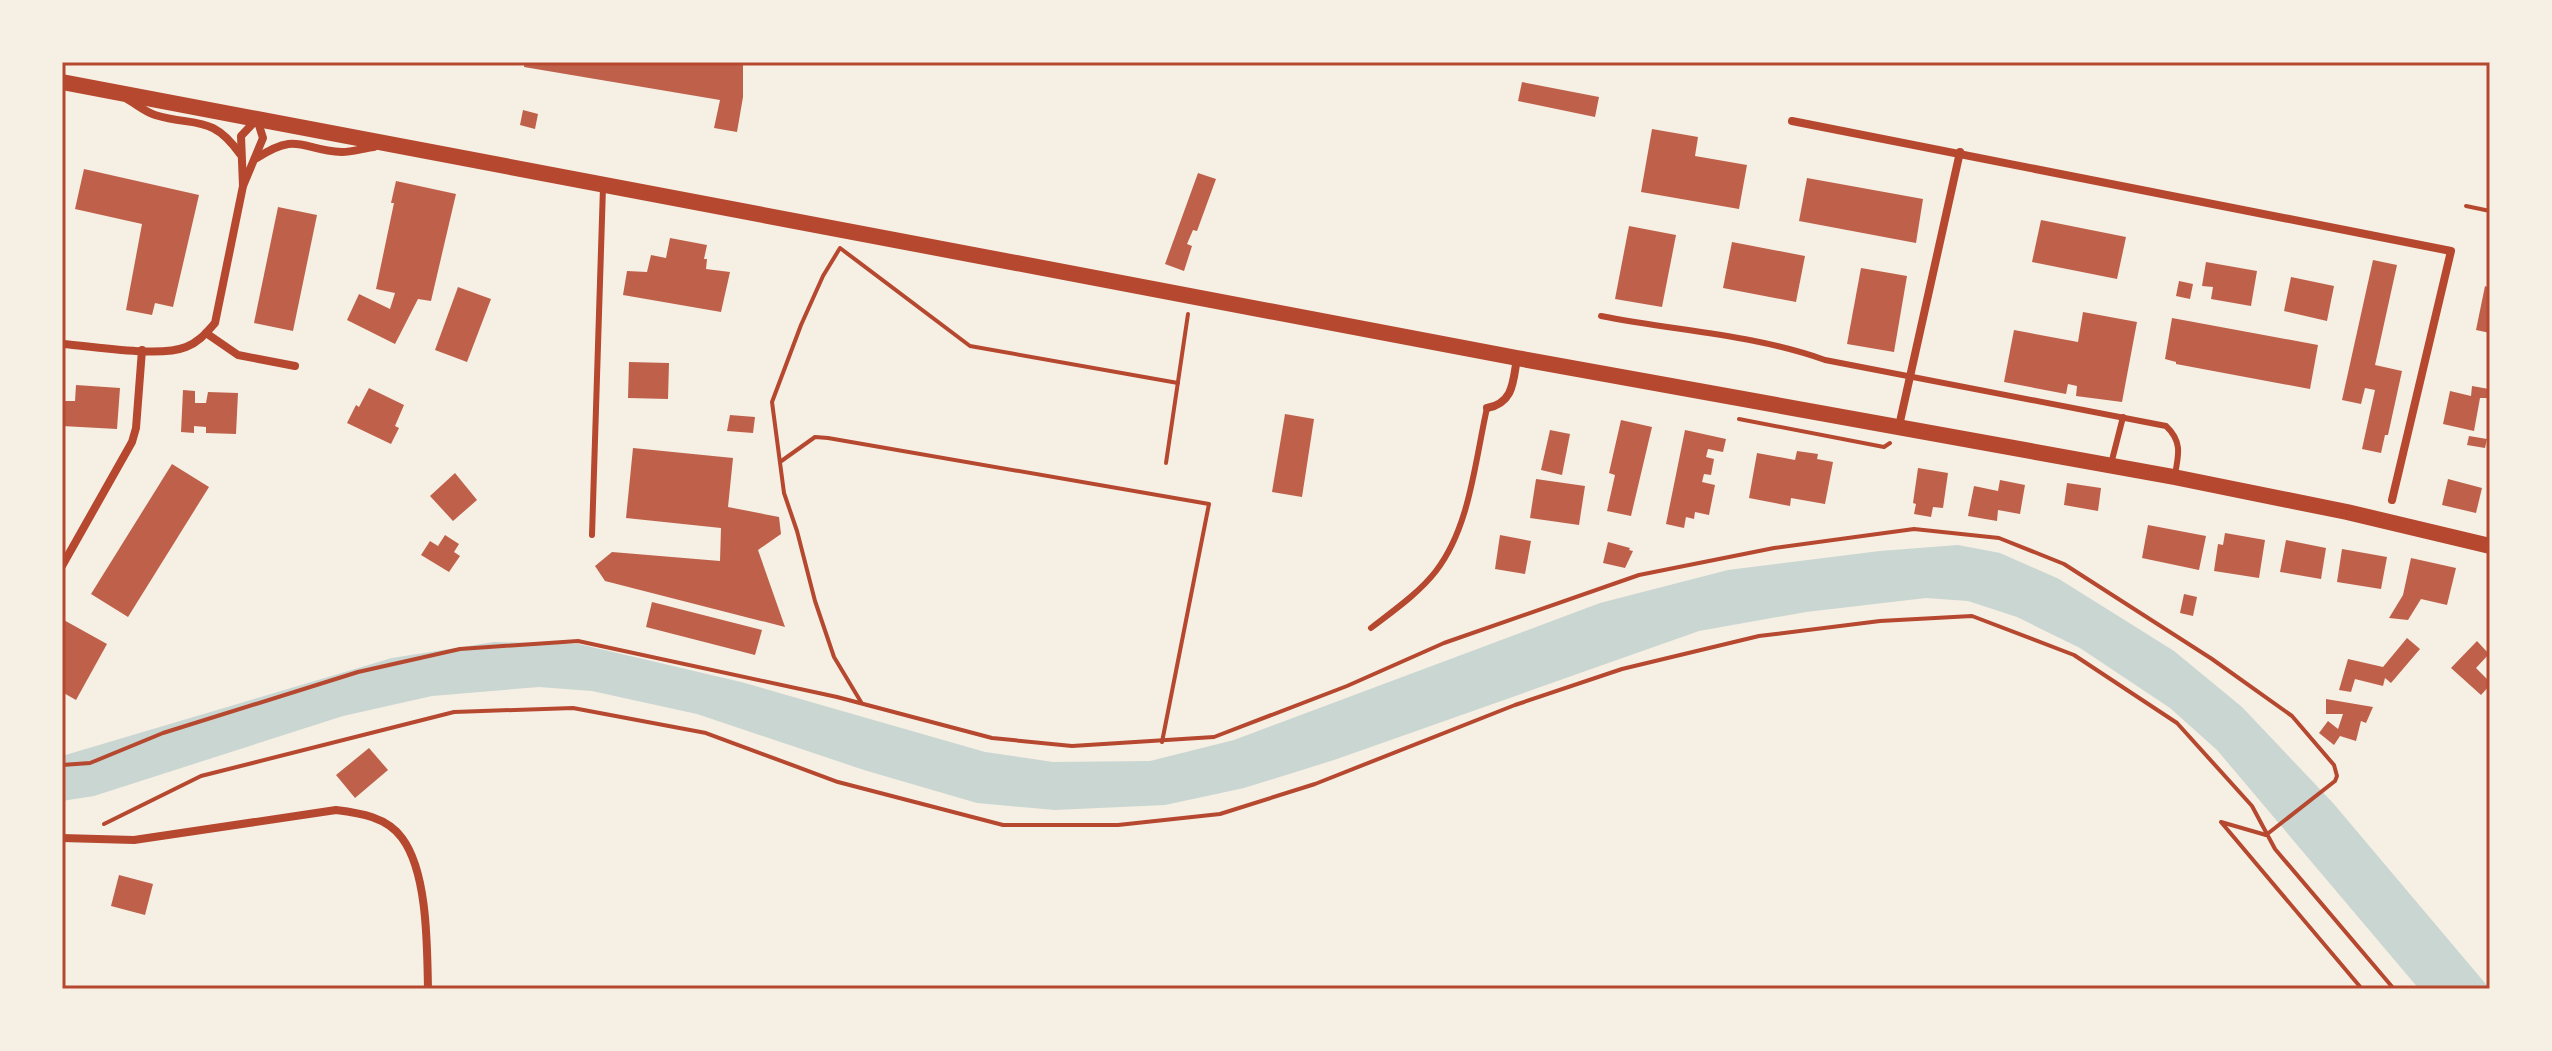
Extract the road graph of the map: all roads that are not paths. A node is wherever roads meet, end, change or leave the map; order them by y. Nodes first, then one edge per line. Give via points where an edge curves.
1 (62, 82) edge
2 (113, 91) junction
3 (257, 119) junction
4 (1792, 121) dead end
5 (391, 144) junction
6 (1960, 152) junction
7 (240, 155) junction
8 (256, 159) junction
9 (604, 185) junction
10 (243, 186) junction
11 (1601, 316) dead end
12 (206, 333) junction
13 (62, 344) edge
14 (142, 350) junction
15 (1517, 358) junction
16 (295, 366) dead end
17 (1909, 377) junction
18 (1487, 408) joint
19 (2123, 417) junction
20 (1899, 426) junction
21 (2111, 465) junction
22 (2174, 477) junction
23 (2392, 500) dead end
24 (592, 535) dead end
25 (2490, 546) edge
26 (62, 566) edge
27 (1371, 628) dead end
28 (62, 838) edge
29 (428, 989) edge

1 - 2 main road
2 - 3 main road
2 - 7 street via 153,114 217,129
3 - 5 main road
3 - 7 street via 241,136
3 - 8 street via 263,138
4 - 6 street
5 - 8 street via 342,152 288,142
5 - 9 main road
6 - 17 street
6 - 23 street via 2451,251
7 - 10 street
8 - 10 street
9 - 15 main road
9 - 24 lane
10 - 12 street via 215,323
11 - 17 lane via 1789,347
12 - 14 street via 186,347
12 - 16 street via 238,355
13 - 14 street
14 - 26 street via 132,442
15 - 18 street via 1509,396
15 - 20 main road
17 - 19 lane
17 - 20 street
18 - 27 lane via 1465,509 1450,549 1435,573
19 - 21 lane
19 - 22 lane via 2166,426 2174,434 2179,453
20 - 21 main road
21 - 22 main road
22 - 25 main road
28 - 29 street via 134,840 336,810 364,813 402,838 410,855 426,928

